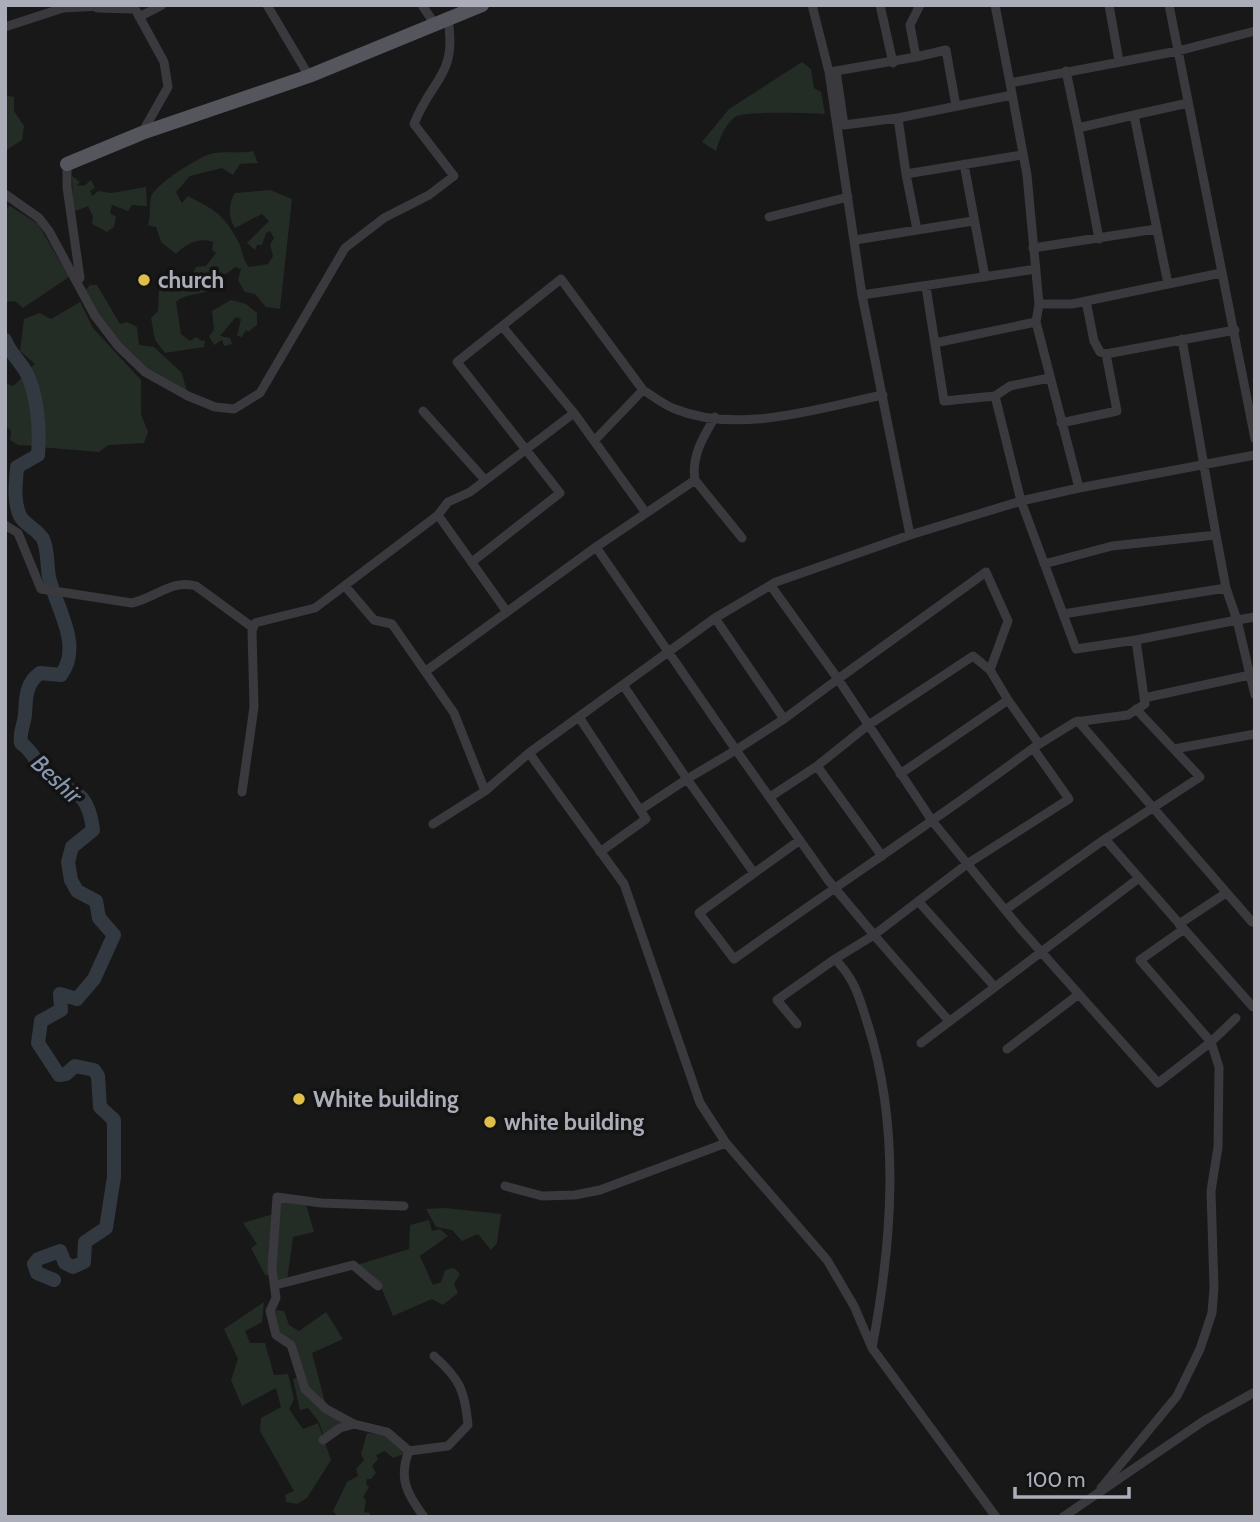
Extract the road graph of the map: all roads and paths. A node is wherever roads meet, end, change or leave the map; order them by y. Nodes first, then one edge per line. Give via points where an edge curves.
1 (162, 5) edge
2 (267, 5) edge
3 (422, 5) edge
4 (812, 5) edge
5 (880, 5) edge
6 (920, 5) edge
7 (995, 5) edge
8 (1109, 5) edge
9 (1169, 5) edge
10 (100, 6) edge
11 (474, 7) edge
12 (139, 17) junction
13 (441, 21) junction
14 (5, 27) edge
15 (1255, 31) edge
16 (1178, 51) junction
17 (916, 57) junction
18 (1119, 61) junction
19 (893, 63) junction
20 (832, 71) junction
21 (1066, 71) junction
22 (309, 76) junction
23 (1010, 83) junction
24 (1012, 95) junction
25 (1188, 103) junction
26 (956, 106) junction
27 (1134, 115) junction
28 (898, 118) junction
29 (1078, 128) junction
30 (142, 133) junction
31 (1022, 155) junction
32 (67, 164) joint
33 (964, 164) junction
34 (906, 174) junction
35 (5, 194) edge
36 (848, 197) junction
37 (769, 217) dead end
38 (973, 221) junction
39 (1156, 229) junction
40 (917, 230) junction
41 (1099, 239) junction
42 (855, 240) junction
43 (1033, 248) junction
44 (1037, 269) junction
45 (1221, 273) junction
46 (985, 277) junction
47 (80, 283) junction
48 (1168, 284) junction
49 (926, 287) junction
50 (862, 295) junction
51 (1086, 301) junction
52 (1039, 304) junction
53 (1035, 322) junction
54 (502, 326) junction
55 (1235, 330) junction
56 (1182, 339) junction
57 (935, 343) junction
58 (1106, 354) junction
59 (1049, 378) junction
60 (643, 390) junction
61 (883, 395) junction
62 (995, 396) junction
63 (422, 411) dead end
64 (574, 413) junction
65 (715, 417) junction
66 (1061, 423) junction
67 (1255, 439) edge
68 (594, 441) junction
69 (527, 448) junction
70 (1255, 455) edge
71 (1202, 464) junction
72 (485, 480) junction
73 (695, 480) junction
74 (1079, 488) junction
75 (1021, 501) junction
76 (646, 513) junction
77 (438, 515) junction
78 (5, 525) edge
79 (910, 535) junction
80 (1216, 535) junction
81 (742, 538) dead end
82 (596, 547) junction
83 (472, 562) junction
84 (1044, 564) junction
85 (345, 586) junction
86 (771, 586) junction
87 (1226, 588) junction
88 (507, 612) junction
89 (1063, 614) junction
90 (1255, 617) edge
91 (715, 618) junction
92 (1237, 620) junction
93 (252, 627) junction
94 (1136, 639) junction
95 (669, 652) junction
96 (990, 670) junction
97 (426, 671) junction
98 (1250, 675) junction
99 (838, 679) junction
100 (623, 685) junction
101 (1255, 695) edge
102 (1144, 698) junction
103 (1008, 700) junction
104 (1136, 709) junction
105 (579, 717) junction
106 (784, 719) junction
107 (1078, 721) junction
108 (867, 726) junction
109 (1255, 734) edge
110 (1036, 746) junction
111 (1174, 749) junction
112 (736, 750) junction
113 (529, 753) junction
114 (817, 766) junction
115 (900, 774) junction
116 (687, 779) junction
117 (485, 791) junction
118 (243, 792) dead end
119 (769, 797) junction
120 (1150, 807) junction
121 (640, 810) junction
122 (933, 822) junction
123 (433, 824) dead end
124 (1105, 839) junction
125 (800, 841) junction
126 (600, 852) junction
127 (882, 856) junction
128 (967, 864) junction
129 (754, 873) junction
130 (1139, 878) junction
131 (834, 887) junction
132 (1226, 893) junction
133 (918, 901) junction
134 (1005, 910) junction
135 (1252, 922) dead end
136 (1182, 927) junction
137 (874, 934) junction
138 (1040, 950) junction
139 (835, 959) junction
140 (994, 986) junction
141 (1079, 994) junction
142 (1253, 1007) dead end
143 (1236, 1018) dead end
144 (949, 1021) junction
145 (797, 1024) dead end
146 (1211, 1042) junction
147 (921, 1043) dead end
148 (1007, 1049) dead end
149 (726, 1143) junction
150 (505, 1186) dead end
151 (404, 1206) dead end
152 (276, 1285) junction
153 (378, 1286) dead end
154 (872, 1348) junction
155 (434, 1356) dead end
156 (1255, 1392) edge
157 (354, 1424) junction
158 (323, 1440) dead end
159 (409, 1451) junction
160 (1101, 1488) junction
161 (424, 1517) edge
162 (996, 1517) edge
163 (1063, 1517) edge

1 - 12 street
2 - 22 street
3 - 13 street
4 - 20 street
5 - 19 street
6 - 17 street via 910,25
7 - 23 street
8 - 18 street
9 - 16 street
10 - 12 street via 135,9
10 - 14 street via 63,8
11 - 13 main road
12 - 30 street via 164,62 168,87
13 - 22 main road
13 - 47 street via 451,54 414,124 454,176 384,218 345,248 260,393 251,400 233,409 215,407 145,372 95,316
15 - 16 street
16 - 18 street
16 - 25 street
17 - 19 street
17 - 26 street via 946,50
18 - 21 street
19 - 20 street
20 - 28 street via 844,125
20 - 36 street
21 - 23 street
21 - 29 street
22 - 30 main road
23 - 24 street
24 - 26 street
24 - 31 street
25 - 27 street
25 - 45 street
26 - 28 street
27 - 29 street
27 - 39 street
28 - 34 street
29 - 41 street
30 - 32 main road
31 - 33 street
31 - 43 street
32 - 47 street
33 - 34 street
33 - 38 street
34 - 40 street
35 - 47 street via 39,218
36 - 37 street
36 - 42 street
38 - 40 street
38 - 46 street
39 - 41 street
39 - 48 street
40 - 42 street
41 - 43 street
42 - 50 street
43 - 44 street
44 - 46 street
44 - 52 street
45 - 48 street
45 - 55 street
46 - 49 street
48 - 51 street
49 - 50 street
49 - 57 street
50 - 61 street
51 - 52 street
51 - 58 street via 1094,341
52 - 53 street
53 - 57 street
53 - 59 street
54 - 60 street via 561,279
54 - 64 street
54 - 69 street via 457,362
55 - 56 street
55 - 67 street
56 - 58 street
56 - 71 street
57 - 62 street via 944,401
58 - 66 street via 1117,411
59 - 62 street via 1010,386
59 - 66 street
60 - 65 street via 675,409
60 - 68 street
61 - 65 street via 783,415
61 - 79 street
62 - 75 street
63 - 72 street
64 - 68 street
64 - 69 street
65 - 73 street via 696,456
66 - 74 street
68 - 76 street
69 - 72 street
69 - 83 street via 560,493
70 - 71 street
71 - 74 street
71 - 80 street
72 - 77 street via 449,502
73 - 76 street
73 - 81 street
74 - 75 street
75 - 79 street
75 - 84 street
76 - 82 street
77 - 83 street
77 - 85 street
78 - 93 street via 18,533 41,589 132,603 187,583
79 - 86 street
80 - 84 street via 1112,546
80 - 87 street
82 - 88 street
82 - 95 street
83 - 88 street
84 - 89 street
85 - 93 street via 315,608 263,619
85 - 97 street via 374,620 392,624
86 - 91 street
86 - 99 street
87 - 89 street
87 - 92 street
88 - 97 street
89 - 94 street via 1076,649
90 - 92 street
91 - 95 street
91 - 106 street
92 - 94 street
92 - 98 street
93 - 118 street via 254,707
94 - 102 street
95 - 100 street
95 - 112 street
96 - 99 street via 1008,621 985,572
96 - 103 street
96 - 108 street via 973,656
97 - 117 street via 454,712
98 - 101 street
98 - 102 street
99 - 106 street
99 - 108 street
100 - 105 street
100 - 116 street
102 - 104 street via 1145,704
103 - 110 street
103 - 115 street
104 - 107 street via 1128,715
104 - 111 street
105 - 113 street
105 - 121 street
106 - 112 street
107 - 110 street
107 - 120 street
108 - 114 street
108 - 115 street
109 - 111 street
110 - 122 street
110 - 128 street via 1069,799
111 - 120 street via 1200,777
112 - 116 street
112 - 119 street
113 - 117 street
113 - 126 street
114 - 119 street
114 - 127 street
115 - 122 street
116 - 121 street
116 - 129 street
117 - 123 street
119 - 125 street
120 - 124 street
120 - 132 street
121 - 126 street via 646,819
122 - 127 street
122 - 128 street
124 - 130 street
124 - 134 street
125 - 129 street
125 - 131 street
126 - 149 street via 624,884 700,1102
127 - 131 street
128 - 133 street
128 - 134 street
129 - 131 street via 699,913 734,959
130 - 136 street
130 - 138 street
131 - 137 street
132 - 135 street
132 - 136 street
133 - 137 street
133 - 140 street
134 - 138 street
136 - 142 street
136 - 146 street via 1140,960
137 - 139 street
137 - 144 street
138 - 140 street
138 - 141 street
139 - 145 street via 777,1000
139 - 154 street via 853,978 861,1002 880,1063 888,1122 890,1226
140 - 144 street
141 - 146 street via 1158,1083
141 - 148 street
143 - 146 street
144 - 147 street
146 - 160 street via 1219,1067 1218,1147 1211,1191 1212,1313 1177,1396
149 - 150 street via 575,1195 542,1196
149 - 154 street via 827,1260
151 - 152 street via 277,1197 272,1268
152 - 153 street via 353,1265
152 - 157 street via 271,1322 276,1335 291,1345 305,1389 326,1409
154 - 162 street
155 - 159 street via 456,1376 466,1400 468,1425 447,1446
156 - 160 street
157 - 158 street
157 - 159 street via 387,1433
159 - 161 street via 403,1485
160 - 163 street

